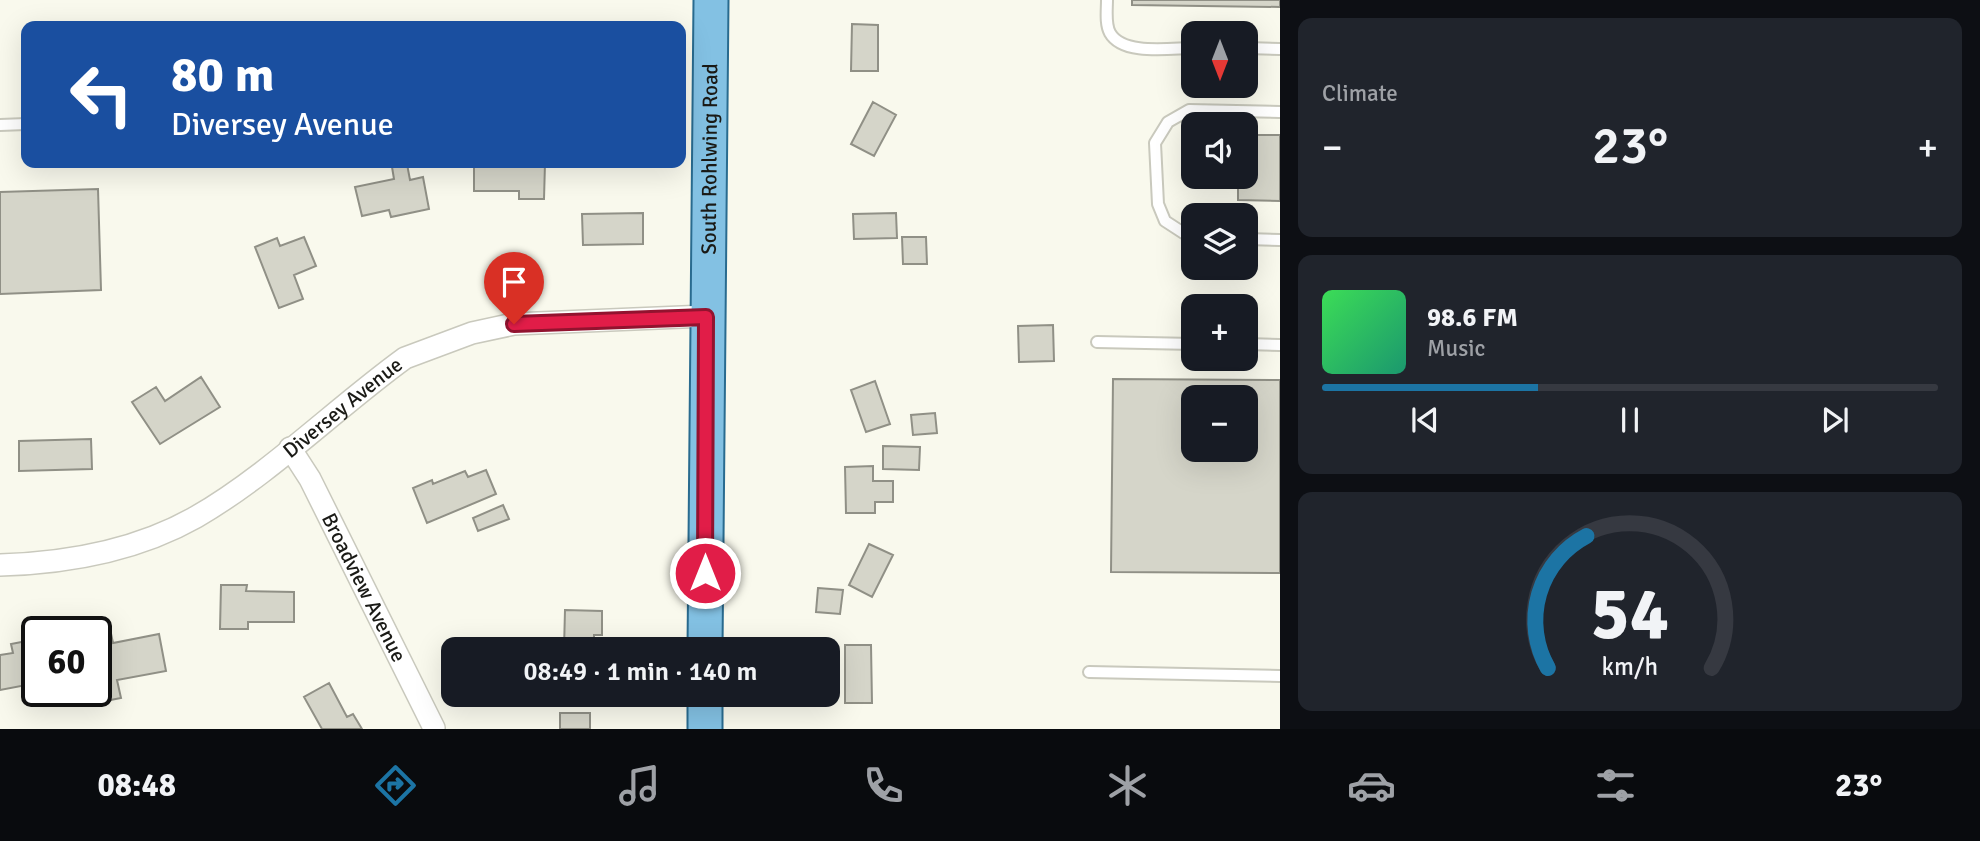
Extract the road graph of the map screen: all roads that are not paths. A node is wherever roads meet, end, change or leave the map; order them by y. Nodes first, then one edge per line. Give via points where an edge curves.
1 (710, 0) edge
2 (1107, 0) edge
3 (1181, 48) edge
4 (1258, 48) edge
5 (1280, 49) edge
6 (1280, 112) edge
7 (21, 124) edge
8 (0, 125) edge
9 (1181, 231) edge
10 (1258, 239) edge
11 (1280, 240) edge
12 (706, 317) junction
13 (1097, 342) dead end
14 (1181, 344) edge
15 (1258, 344) edge
16 (1280, 345) edge
17 (290, 448) junction
18 (0, 565) edge
19 (705, 637) edge
20 (1089, 672) dead end
21 (1280, 676) edge
22 (705, 707) edge
23 (434, 728) edge
24 (705, 729) edge

1 - 12 main road, South Rohlwing Road
2 - 3 lane via 1110,32 1119,42
4 - 5 lane
6 - 9 lane via 1189,110 1168,122 1155,143 1158,204 1165,221
7 - 8 lane
10 - 11 lane
12 - 17 street, Diversey Avenue via 542,321 472,333 405,358
12 - 19 main road, South Rohlwing Road
13 - 14 lane
15 - 16 lane
17 - 18 street, Diversey Avenue via 197,516 161,534 88,557
17 - 23 street, Broadview Avenue via 310,479
20 - 21 lane
22 - 24 main road

